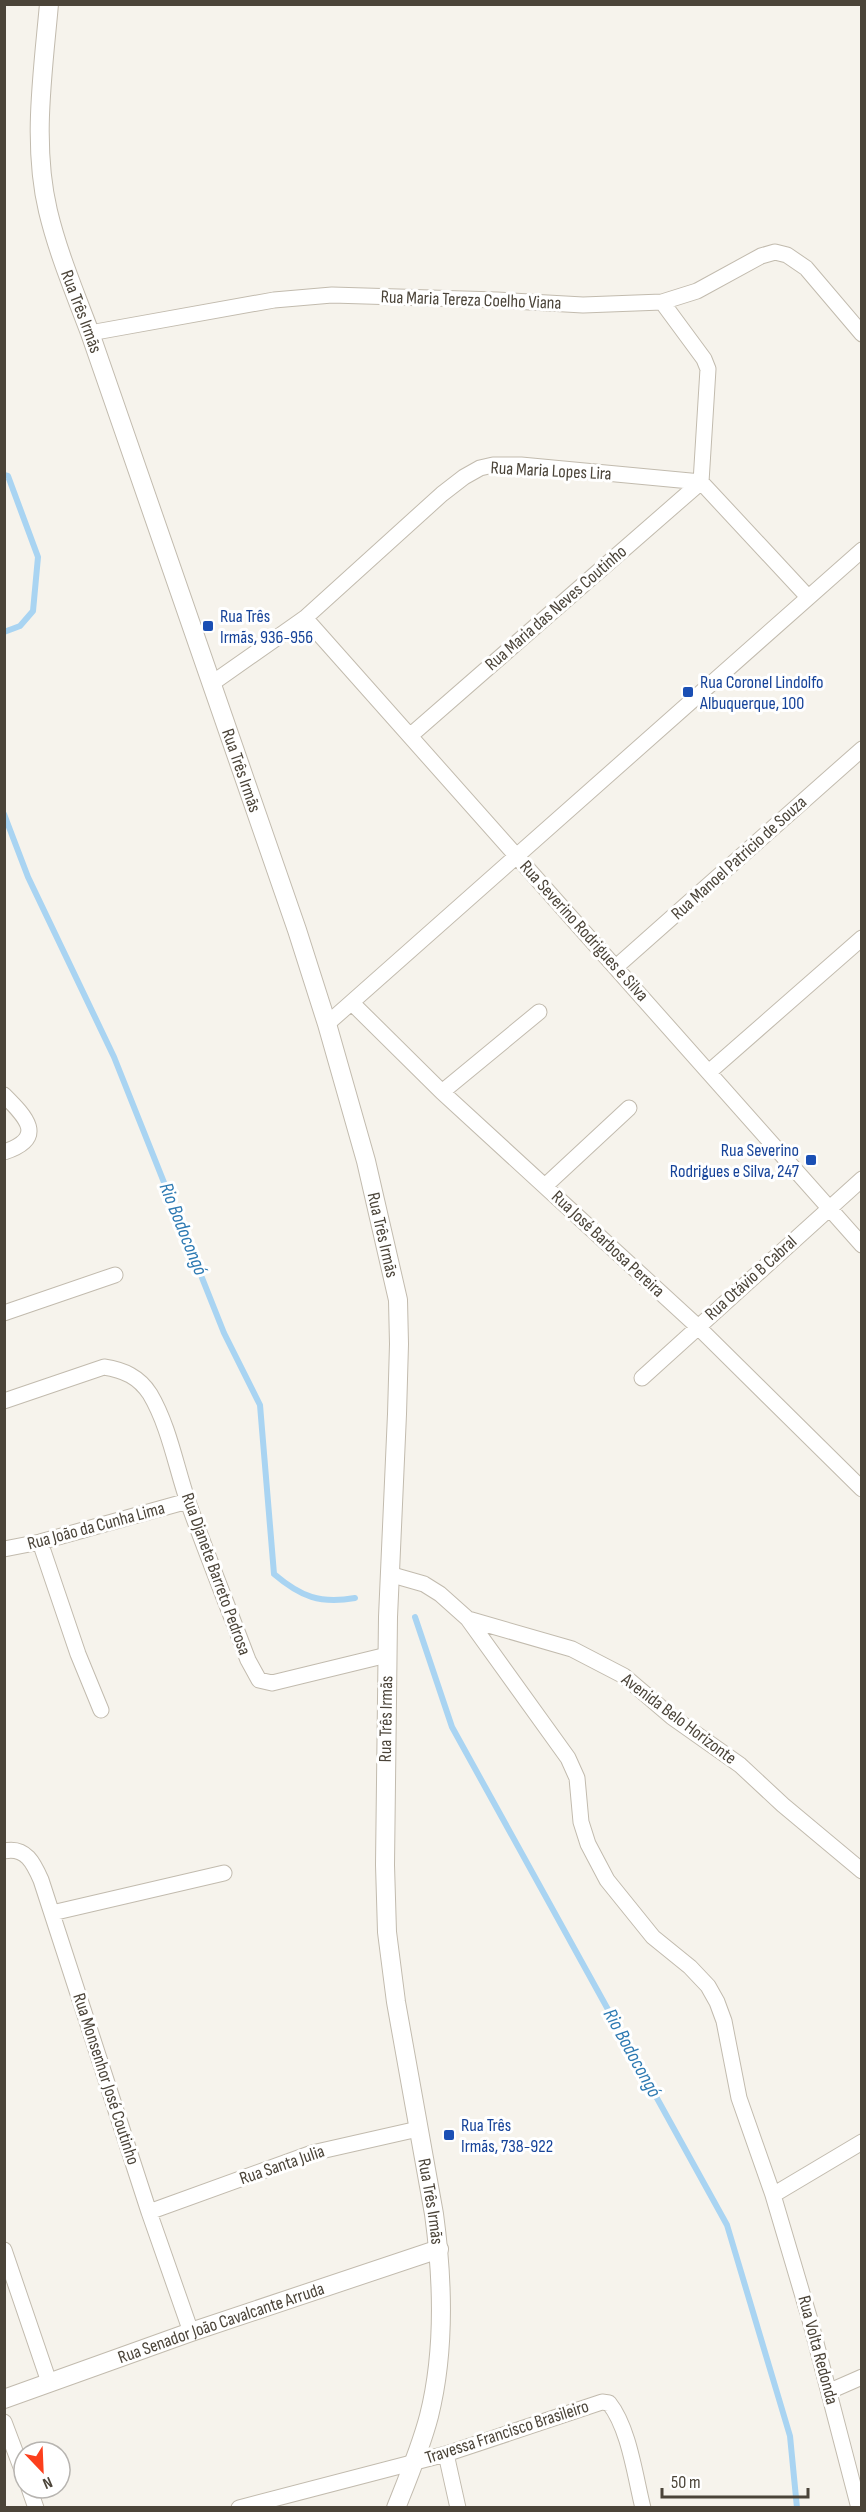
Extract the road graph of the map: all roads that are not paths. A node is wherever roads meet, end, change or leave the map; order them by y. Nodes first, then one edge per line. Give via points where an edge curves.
1 (49, 4) edge
2 (662, 302) junction
3 (90, 333) junction
4 (861, 334) edge
5 (701, 482) junction
6 (861, 550) edge
7 (808, 597) junction
8 (305, 618) junction
9 (211, 684) junction
10 (411, 735) junction
11 (861, 749) edge
12 (516, 856) junction
13 (861, 938) edge
14 (616, 967) junction
15 (352, 1003) junction
16 (539, 1012) dead end
17 (327, 1024) junction
18 (709, 1072) junction
19 (442, 1092) junction
20 (4, 1095) edge
21 (629, 1108) dead end
22 (4, 1152) edge
23 (861, 1179) edge
24 (545, 1186) junction
25 (829, 1207) junction
26 (861, 1245) edge
27 (115, 1275) dead end
28 (4, 1313) edge
29 (698, 1326) junction
30 (642, 1378) dead end
31 (4, 1401) edge
32 (861, 1489) edge
33 (188, 1501) junction
34 (40, 1542) junction
35 (4, 1549) edge
36 (389, 1577) junction
37 (468, 1619) junction
38 (387, 1655) junction
39 (101, 1710) dead end
40 (6, 1847) edge
41 (861, 1870) edge
42 (224, 1873) dead end
43 (52, 1913) junction
44 (418, 2129) junction
45 (861, 2142) edge
46 (773, 2194) junction
47 (148, 2212) junction
48 (439, 2249) junction
49 (4, 2250) edge
50 (191, 2332) junction
51 (861, 2377) edge
52 (49, 2382) junction
53 (830, 2391) junction
54 (4, 2399) edge
55 (4, 2422) edge
56 (12, 2443) edge
57 (446, 2454) junction
58 (413, 2463) junction
59 (239, 2508) edge
60 (396, 2508) edge
61 (458, 2508) edge
62 (643, 2508) edge
63 (859, 2508) edge

1 - 3 street, Rua Três Irmãs via 40,129 42,167 48,210 62,261
2 - 3 street, Rua Maria Tereza Coelho Viana via 583,305 332,296 274,300
2 - 4 street, Rua Maria Tereza Coelho Viana via 697,291 760,256 775,252 806,268
2 - 5 street via 708,369
3 - 9 street, Rua Três Irmãs
5 - 7 street
5 - 8 street, Rua Maria Lopes Lira via 520,465 480,468 442,494
5 - 10 street, Rua Maria das Neves Coutinho
6 - 7 street
7 - 12 street
8 - 9 street, Rua Maria Lopes Lira
8 - 10 street, Rua Severino Rodrigues e Silva
9 - 17 street, Rua Três Irmãs
10 - 12 street, Rua Severino Rodrigues e Silva
11 - 14 street, Rua Manoel Patricio de Souza
12 - 14 street, Rua Severino Rodrigues e Silva
12 - 15 street
13 - 18 street
14 - 18 street, Rua Severino Rodrigues e Silva
15 - 17 street
15 - 19 street, Rua José Barbosa Pereira
16 - 19 street
17 - 36 street, Rua Três Irmãs via 366,1161 398,1300
18 - 25 street, Rua Severino Rodrigues e Silva
19 - 24 street, Rua José Barbosa Pereira
20 - 22 street via 22,1113 29,1129 25,1143
21 - 24 street
23 - 25 street, Rua Otávio B Cabral
24 - 29 street, Rua José Barbosa Pereira
25 - 26 street, Rua Severino Rodrigues e Silva
25 - 29 street, Rua Otávio B Cabral
27 - 28 street
29 - 30 street, Rua Otávio B Cabral
29 - 32 street, Rua José Barbosa Pereira
31 - 33 street, Rua Djanete Barreto Pedrosa via 104,1367 121,1370 137,1379 160,1415
33 - 34 street, Rua João da Cunha Lima
33 - 38 street, Rua Djanete Barreto Pedrosa via 259,1680 272,1683
34 - 35 street, Rua João da Cunha Lima
34 - 39 street
36 - 37 street via 424,1584
36 - 38 street, Rua Três Irmãs
37 - 41 street, Avenida Belo Horizonte via 572,1649 624,1676 672,1717 740,1765
37 - 46 street, Rua Volta Redonda via 568,1758 577,1778 581,1822 588,1844 607,1880 653,1937 708,1986 717,2002 739,2098
38 - 44 street, Rua Três Irmãs via 387,1932
40 - 43 street, Rua Monsenhor José Coutinho via 27,1855 33,1862
42 - 43 street
43 - 47 street, Rua Monsenhor José Coutinho
44 - 47 street, Rua Santa Julia via 312,2153
44 - 48 street, Rua Três Irmãs
45 - 46 street
46 - 53 street, Rua Volta Redonda
47 - 50 street, Rua Monsenhor José Coutinho
48 - 50 street, Rua Senador João Cavalcante Arruda
48 - 58 street, Rua Três Irmãs via 438,2364 428,2419
49 - 52 street
50 - 52 street, Rua Senador João Cavalcante Arruda
51 - 53 street
52 - 54 street, Rua Senador João Cavalcante Arruda
53 - 63 street, Rua Volta Redonda
55 - 56 street
57 - 58 street, Travessa Francisco Brasileiro
57 - 61 street
57 - 62 street, Travessa Francisco Brasileiro via 602,2402 609,2403 622,2427
58 - 59 street, Travessa Francisco Brasileiro
58 - 60 street, Rua Três Irmãs

